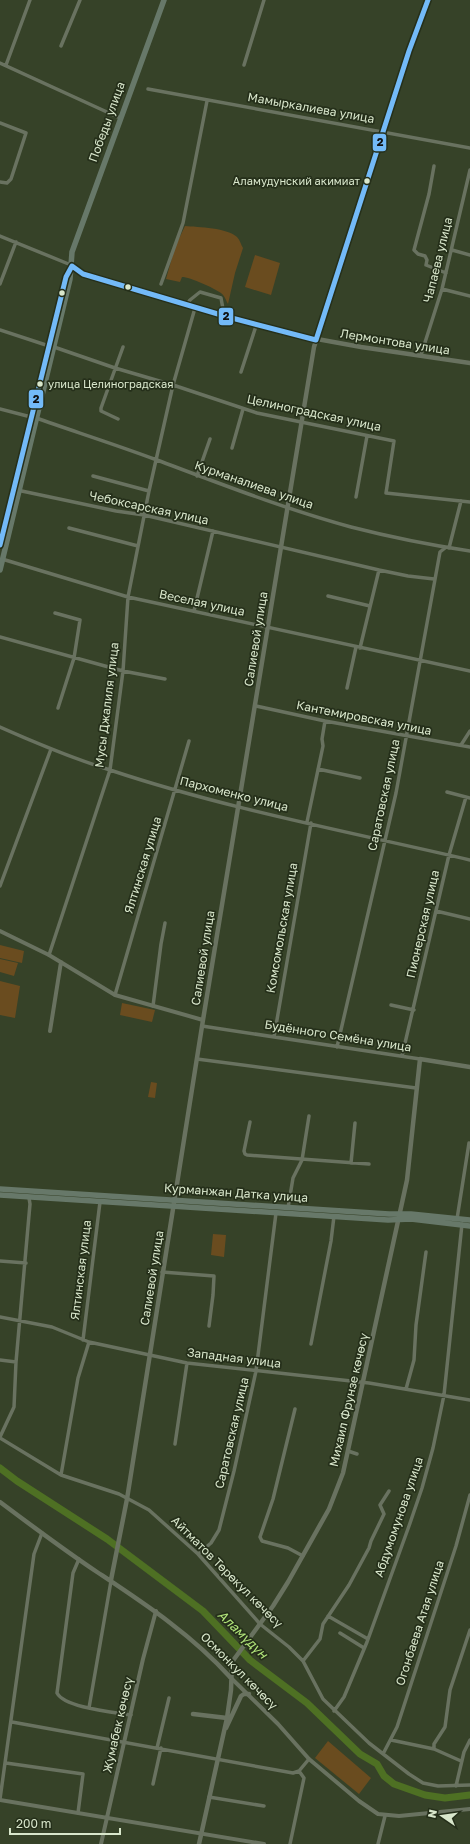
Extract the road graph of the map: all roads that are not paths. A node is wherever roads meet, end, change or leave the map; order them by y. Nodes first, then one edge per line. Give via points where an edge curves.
1 (30, 0) edge
2 (80, 0) edge
3 (164, 0) edge
4 (264, 0) edge
5 (428, 0) edge
6 (61, 46) dead end
7 (0, 63) edge
8 (6, 65) junction
9 (244, 65) dead end
10 (148, 89) dead end
11 (207, 101) junction
12 (120, 118) junction
13 (0, 123) edge
14 (383, 131) junction
15 (470, 148) edge
16 (434, 166) dead end
17 (470, 170) edge
18 (0, 182) edge
19 (0, 236) edge
20 (16, 242) junction
21 (452, 250) junction
22 (470, 255) edge
23 (72, 266) junction
24 (446, 273) junction
25 (0, 284) edge
26 (161, 284) dead end
27 (442, 289) junction
28 (470, 296) edge
29 (186, 306) junction
30 (195, 308) junction
31 (222, 316) junction
32 (256, 326) junction
33 (0, 330) edge
34 (316, 340) junction
35 (51, 346) junction
36 (123, 347) dead end
37 (421, 355) junction
38 (470, 363) edge
39 (115, 368) junction
40 (241, 372) dead end
41 (173, 385) junction
42 (243, 408) junction
43 (0, 409) edge
44 (34, 418) junction
45 (118, 419) dead end
46 (301, 423) junction
47 (367, 436) junction
48 (210, 439) dead end
49 (232, 448) dead end
50 (156, 460) junction
51 (93, 476) dead end
52 (197, 476) junction
53 (16, 490) junction
54 (149, 491) junction
55 (356, 497) dead end
56 (461, 501) junction
57 (470, 502) edge
58 (287, 508) junction
59 (144, 515) junction
60 (69, 528) dead end
61 (213, 531) junction
62 (0, 545) edge
63 (138, 546) junction
64 (280, 548) junction
65 (447, 548) junction
66 (470, 551) edge
67 (2, 560) junction
68 (0, 570) edge
69 (379, 570) junction
70 (434, 579) junction
71 (328, 596) dead end
72 (128, 597) junction
73 (370, 606) junction
74 (194, 611) junction
75 (55, 613) dead end
76 (268, 626) junction
77 (0, 637) edge
78 (358, 648) junction
79 (74, 658) junction
80 (420, 660) junction
81 (123, 671) junction
82 (470, 671) edge
83 (165, 679) dead end
84 (347, 688) dead end
85 (256, 706) junction
86 (58, 708) dead end
87 (325, 721) junction
88 (0, 727) edge
89 (470, 730) edge
90 (407, 737) junction
91 (189, 741) dead end
92 (461, 745) junction
93 (470, 747) edge
94 (51, 749) junction
95 (318, 769) junction
96 (110, 770) junction
97 (360, 778) dead end
98 (176, 789) junction
99 (447, 792) dead end
100 (468, 797) edge
101 (238, 806) junction
102 (309, 822) junction
103 (384, 841) junction
104 (449, 855) junction
105 (470, 860) edge
106 (0, 886) edge
107 (436, 911) junction
108 (470, 919) edge
109 (165, 923) dead end
110 (0, 931) edge
111 (49, 955) junction
112 (62, 962) junction
113 (114, 995) junction
114 (391, 1005) dead end
115 (153, 1006) junction
116 (414, 1010) junction
117 (203, 1020) junction
118 (202, 1026) junction
119 (50, 1031) dead end
120 (274, 1037) junction
121 (337, 1047) junction
122 (402, 1056) junction
123 (197, 1059) junction
124 (420, 1059) junction
125 (470, 1067) edge
126 (416, 1088) junction
127 (309, 1116) dead end
128 (250, 1122) dead end
129 (355, 1122) dead end
130 (469, 1143) dead end
131 (302, 1160) junction
132 (351, 1163) junction
133 (369, 1164) dead end
134 (0, 1189) edge
135 (0, 1195) edge
136 (29, 1198) junction
137 (100, 1202) junction
138 (174, 1203) junction
139 (288, 1208) junction
140 (276, 1212) junction
141 (334, 1216) junction
142 (400, 1217) junction
143 (457, 1219) junction
144 (470, 1220) edge
145 (462, 1224) junction
146 (470, 1226) edge
147 (426, 1252) dead end
148 (0, 1261) edge
149 (26, 1263) junction
150 (162, 1272) junction
151 (0, 1317) edge
152 (21, 1320) junction
153 (209, 1326) dead end
154 (83, 1340) junction
155 (89, 1342) junction
156 (311, 1344) dead end
157 (150, 1356) junction
158 (0, 1360) edge
159 (16, 1362) junction
160 (187, 1363) junction
161 (256, 1371) junction
162 (363, 1382) junction
163 (406, 1389) junction
164 (444, 1395) junction
165 (470, 1400) edge
166 (295, 1409) dead end
167 (0, 1437) edge
168 (175, 1444) dead end
169 (348, 1451) junction
170 (357, 1454) dead end
171 (61, 1475) junction
172 (388, 1491) dead end
173 (470, 1495) edge
174 (127, 1499) junction
175 (0, 1504) edge
176 (42, 1533) junction
177 (198, 1554) junction
178 (303, 1556) junction
179 (79, 1559) junction
180 (111, 1580) junction
181 (156, 1611) junction
182 (328, 1616) junction
183 (260, 1624) junction
184 (470, 1630) edge
185 (340, 1633) dead end
186 (368, 1639) junction
187 (364, 1648) junction
188 (303, 1662) junction
189 (230, 1677) junction
190 (249, 1694) junction
191 (169, 1698) dead end
192 (89, 1708) junction
193 (334, 1711) junction
194 (193, 1714) dead end
195 (131, 1715) junction
196 (227, 1718) junction
197 (12, 1722) junction
198 (224, 1731) junction
199 (391, 1740) junction
200 (470, 1740) edge
201 (124, 1743) junction
202 (159, 1748) junction
203 (434, 1749) junction
204 (383, 1754) junction
205 (218, 1758) junction
206 (309, 1759) junction
207 (461, 1761) junction
208 (6, 1763) junction
209 (299, 1771) junction
210 (153, 1784) dead end
211 (470, 1785) edge
212 (456, 1786) junction
213 (209, 1797) junction
214 (0, 1799) edge
215 (264, 1806) dead end
216 (470, 1809) edge
217 (78, 1813) junction
218 (385, 1816) junction
219 (107, 1818) junction
220 (201, 1833) junction
221 (101, 1844) edge
222 (198, 1844) edge
223 (264, 1844) edge
224 (290, 1844) edge
225 (378, 1844) edge

1 - 8 street
2 - 6 street
3 - 12 main road, Победы улица
4 - 9 street
5 - 14 main road, Салиевой улица
7 - 8 street
8 - 12 street
10 - 11 street, Мамыркалиева улица
11 - 14 street, Мамыркалиева улица
11 - 26 street via 182,223
12 - 23 main road, Победы улица via 72,252
13 - 18 street via 26,133 11,179 7,183
14 - 15 street, Мамыркалиева улица
14 - 34 main road, Салиевой улица
16 - 24 street via 414,250 425,256 426,265
17 - 21 street, Чапаева улица
19 - 20 street, Лермонтова улица
20 - 23 street, Лермонтова улица
20 - 25 street
21 - 22 street
21 - 24 street, Чапаева улица
23 - 29 main road, Лермонтова улица via 83,274
23 - 35 main road, Победы улица
24 - 27 street, Чапаева улица
27 - 28 street
27 - 37 street, Чапаева улица
29 - 30 main road, Лермонтова улица
29 - 31 street via 200,292 221,298 224,309
30 - 31 main road, Лермонтова улица
30 - 41 street, Мусы Джалиля улица
31 - 32 main road, Лермонтова улица
32 - 34 main road, Лермонтова улица
32 - 40 street
33 - 35 street, Целиноградская улица
34 - 37 main road, Лермонтова улица
34 - 46 main road, Салиевой улица
35 - 39 street, Целиноградская улица
35 - 44 main road, Победы улица
36 - 39 street
37 - 38 main road, Лермонтова улица
39 - 41 street, Целиноградская улица
39 - 45 street via 101,410
41 - 42 street, Целиноградская улица
41 - 50 street, Мусы Джалиля улица
42 - 46 street, Целиноградская улица
42 - 49 street
43 - 44 street, Курманалиева улица
44 - 50 street, Курманалиева улица
44 - 53 main road, Победы улица
46 - 47 street, Целиноградская улица
46 - 58 main road, Салиевой улица
47 - 55 street
47 - 56 street, Целиноградская улица via 394,441 386,493
48 - 52 street
50 - 52 street, Курманалиева улица
50 - 54 street, Мусы Джалиля улица
51 - 54 street
52 - 58 street, Курманалиева улица
53 - 59 street, Чебоксарская улица
53 - 62 main road
53 - 67 main road
54 - 59 street, Мусы Джалиля улица
56 - 57 street, Целиноградская улица
56 - 65 street, Саратовская улица
58 - 64 main road, Салиевой улица
58 - 65 street, Курманалиева улица via 352,527
59 - 61 street, Чебоксарская улица
59 - 63 street, Мусы Джалиля улица
60 - 63 street
61 - 64 street, Чебоксарская улица via 257,540
61 - 74 street
63 - 72 street, Мусы Джалиля улица
64 - 69 street, Чебоксарская улица
64 - 76 main road, Салиевой улица
65 - 66 street, Курманалиева улица
65 - 70 street, Саратовская улица via 440,552
67 - 68 main road
67 - 72 street, Веселая улица
69 - 70 street, Чебоксарская улица
69 - 73 street
70 - 80 street, Саратовская улица
71 - 73 street
72 - 74 street, Веселая улица
72 - 81 street, Мусы Джалиля улица
73 - 78 street
74 - 76 street, Веселая улица
75 - 79 street via 80,620
76 - 78 street, Веселая улица
76 - 85 main road, Салиевой улица
77 - 79 street
78 - 80 street, Веселая улица
78 - 84 street
79 - 81 street
79 - 86 street
80 - 82 street, Веселая улица
80 - 90 street, Саратовская улица
81 - 83 street
81 - 96 street, Мусы Джалиля улица
85 - 87 street, Кантемировская улица
85 - 101 main road, Салиевой улица
87 - 90 street, Кантемировская улица
87 - 95 street, Комсомольская улица
88 - 94 street, Пархоменко улица
89 - 92 street
90 - 92 street, Кантемировская улица
90 - 103 street, Саратовская улица
91 - 98 street, Ялтинская улица
92 - 93 street, Кантемировская улица
94 - 96 street, Пархоменко улица
94 - 106 street
95 - 97 street
95 - 102 street, Комсомольская улица
96 - 98 street, Пархоменко улица
96 - 111 street, Мусы Джалиля улица
98 - 101 street, Пархоменко улица
98 - 113 street, Ялтинская улица
99 - 100 street
100 - 104 street, Пионерская улица
101 - 102 street, Пархоменко улица
101 - 117 main road, Салиевой улица
102 - 103 street, Пархоменко улица
102 - 120 street, Комсомольская улица
103 - 104 street, Пархоменко улица
103 - 121 street, Саратовская улица
104 - 105 street, Пархоменко улица
104 - 107 street, Пионерская улица
107 - 108 street
107 - 116 street, Пионерская улица
109 - 115 street
110 - 111 street
111 - 112 street
112 - 113 street
112 - 119 street
113 - 115 street
114 - 116 street
115 - 117 street
116 - 122 street, Пионерская улица
117 - 118 main road, Салиевой улица
118 - 120 street, Будённого Семёна улица
118 - 123 main road, Салиевой улица
120 - 121 street, Будённого Семёна улица
121 - 122 street, Будённого Семёна улица
122 - 124 street, Будённого Семёна улица
123 - 126 street
123 - 138 main road, Салиевой улица
124 - 125 main road, Будённого Семёна улица
124 - 126 main road, Михаил Фрунзе көчөсү
126 - 142 main road, Михаил Фрунзе көчөсү via 412,1140
127 - 131 street
128 - 131 street via 245,1154
129 - 132 street
130 - 143 street
131 - 132 street
131 - 139 street via 293,1178
132 - 133 street
134 - 138 main road, Курманжан Датка улица
135 - 136 main road, Курманжан Датка улица
136 - 137 main road, Курманжан Датка улица
136 - 149 street
137 - 138 main road, Курманжан Датка улица
137 - 154 street, Ялтинская улица
138 - 139 main road, Курманжан Датка улица
138 - 140 main road, Курманжан Датка улица
138 - 150 main road, Салиевой улица
139 - 142 main road, Курманжан Датка улица
140 - 141 main road, Курманжан Датка улица
140 - 161 street, Саратовская улица
141 - 142 main road, Курманжан Датка улица
141 - 156 street
142 - 143 main road, Курманжан Датка улица
142 - 145 main road, Курманжан Датка улица
142 - 162 main road, Михаил Фрунзе көчөсү
143 - 144 main road, Курманжан Датка улица
145 - 146 main road, Курманжан Датка улица
145 - 164 street, Абдумомунова улица
147 - 163 street via 414,1360
148 - 149 street
149 - 152 street
150 - 153 street via 214,1276
150 - 157 main road, Салиевой улица
151 - 152 street, Западная улица
152 - 154 street, Западная улица via 52,1327
152 - 159 street
154 - 155 street, Западная улица
155 - 157 street, Западная улица
155 - 171 street via 78,1378
157 - 160 street, Западная улица
157 - 174 main road, Салиевой улица
158 - 159 street
159 - 167 street via 14,1407
160 - 161 street, Западная улица
160 - 168 street
161 - 162 street, Западная улица
161 - 177 street, Саратовская улица via 219,1530 211,1543
162 - 163 street, Западная улица
162 - 169 main road, Михаил Фрунзе көчөсү
163 - 164 street, Западная улица
164 - 165 street, Западная улица
164 - 186 street, Абдумомунова улица via 422,1488
166 - 178 street via 273,1499 260,1537 262,1541 288,1548
167 - 171 street, Айтматов Төрөкул көчөсү
169 - 170 street
169 - 178 main road, Михаил Фрунзе көчөсү via 336,1492
171 - 174 street, Айтматов Төрөкул көчөсү
172 - 182 street via 380,1505 384,1514 370,1540 369,1548
173 - 199 street, Огонбаева Атая улица via 456,1546
174 - 177 street, Айтматов Төрөкул көчөсү via 149,1510
174 - 180 main road, Салиевой улица
175 - 176 main road, Осмонкул көчөсү
176 - 179 main road, Осмонкул көчөсү
176 - 197 street via 34,1554
177 - 183 street, Айтматов Төрөкул көчөсү
178 - 183 main road, Михаил Фрунзе көчөсү
179 - 180 main road, Осмонкул көчөсү
179 - 192 street via 73,1573 57,1693 67,1701
180 - 181 main road, Осмонкул көчөсү
180 - 192 street
181 - 189 main road, Осмонкул көчөсү via 191,1638
181 - 195 street, Жумабек көчөсү
182 - 186 street
182 - 188 street via 323,1624 320,1639
183 - 188 street, Айтматов Төрөкул көчөсү
183 - 189 main road, Михаил Фрунзе көчөсү via 236,1656 231,1666
184 - 203 street via 450,1690 445,1726 434,1744
185 - 187 street
186 - 187 street, Абдумомунова улица
187 - 193 street, Абдумомунова улица via 344,1697
188 - 193 street, Айтматов Төрөкул көчөсү via 317,1690
189 - 190 street, Осмонкул көчөсү
189 - 196 main road, Михаил Фрунзе көчөсү
190 - 198 main road, Михаил Фрунзе көчөсү via 241,1696
190 - 206 street, Осмонкул көчөсү
191 - 202 street
192 - 195 street
193 - 204 street, Айтматов Төрөкул көчөсү
194 - 196 main road
195 - 201 street, Жумабек көчөсү
196 - 198 main road, Михаил Фрунзе көчөсү
197 - 201 street
197 - 208 street
198 - 205 main road, Михаил Фрунзе көчөсү
199 - 203 street
199 - 204 street, Огонбаева Атая улица
200 - 207 street
201 - 202 street
201 - 219 street, Жумабек көчөсү
202 - 205 street
202 - 210 street
203 - 207 street
204 - 212 street, Айтматов Төрөкул көчөсү via 423,1783
205 - 209 street via 293,1773
205 - 213 main road, Михаил Фрунзе көчөсү
206 - 209 street
206 - 218 street, Осмонкул көчөсү via 364,1805
207 - 212 street
208 - 214 street
208 - 217 street via 83,1774
209 - 224 street via 304,1778
211 - 212 street, Айтматов Төрөкул көчөсү
213 - 215 street
213 - 220 main road, Михаил Фрунзе көчөсү
214 - 217 street
216 - 218 street
217 - 219 street
218 - 225 street
219 - 220 street
219 - 221 street, Жумабек көчөсү
220 - 222 main road, Михаил Фрунзе көчөсү
220 - 223 street

